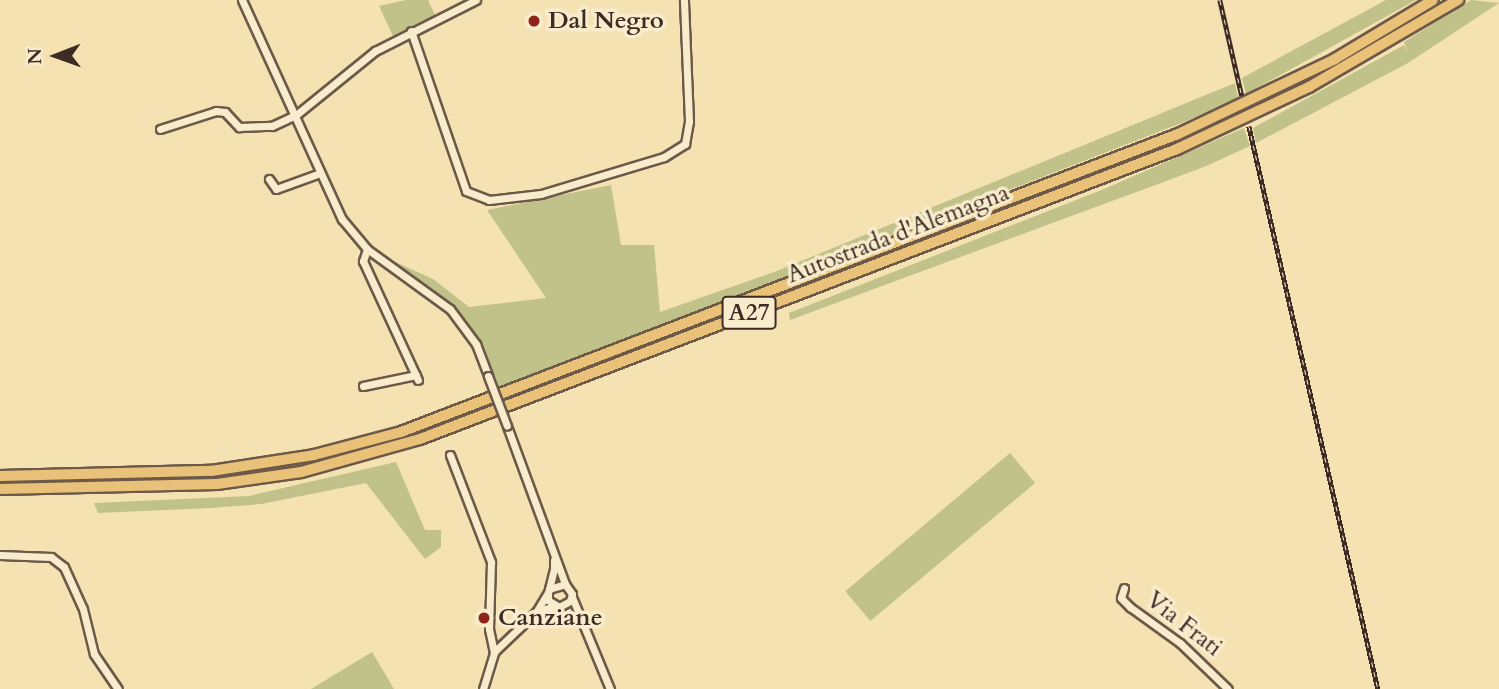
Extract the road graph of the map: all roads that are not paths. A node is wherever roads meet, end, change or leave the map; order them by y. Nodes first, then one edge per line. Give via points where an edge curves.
1 (242, 0) edge
2 (475, 0) edge
3 (684, 0) edge
4 (1433, 0) edge
5 (1458, 0) edge
6 (411, 32) junction
7 (296, 115) junction
8 (160, 129) dead end
9 (320, 173) junction
10 (269, 179) dead end
11 (367, 249) junction
12 (363, 386) dead end
13 (450, 455) dead end
14 (0, 476) edge
15 (0, 489) edge
16 (553, 548) junction
17 (0, 555) edge
18 (565, 584) junction
19 (1124, 588) dead end
20 (549, 591) junction
21 (572, 597) junction
22 (558, 607) junction
23 (536, 612) junction
24 (583, 620) junction
25 (494, 652) junction
26 (117, 689) edge
27 (483, 689) edge
28 (610, 689) edge
29 (1228, 689) edge

1 - 7 street
2 - 6 street
3 - 6 street via 690,121 685,144 663,157 541,194 489,200 466,191
4 - 14 highway, Autostrada d'Alemagna / A27 via 1335,59 1178,134 401,432 314,455 211,471
5 - 15 highway, Autostrada d'Alemagna / A27 via 1335,73 1200,139 420,439 327,466 231,482
6 - 7 street via 356,64
7 - 8 street via 272,126 247,129 216,111
7 - 9 street
9 - 10 street via 276,189
9 - 11 street via 342,219
11 - 12 street via 363,261 417,378
11 - 16 street, bridge via 450,309 476,344
13 - 25 street via 491,562 489,629
16 - 18 street
16 - 20 street
17 - 26 street via 51,557 64,567 83,609 94,654
18 - 20 street
18 - 21 street
19 - 29 street, Via Frati via 1121,598 1130,607 1189,651
20 - 22 street
20 - 23 street
21 - 22 street
21 - 24 street
22 - 23 street
22 - 24 street
23 - 25 street
24 - 28 street
25 - 27 street

